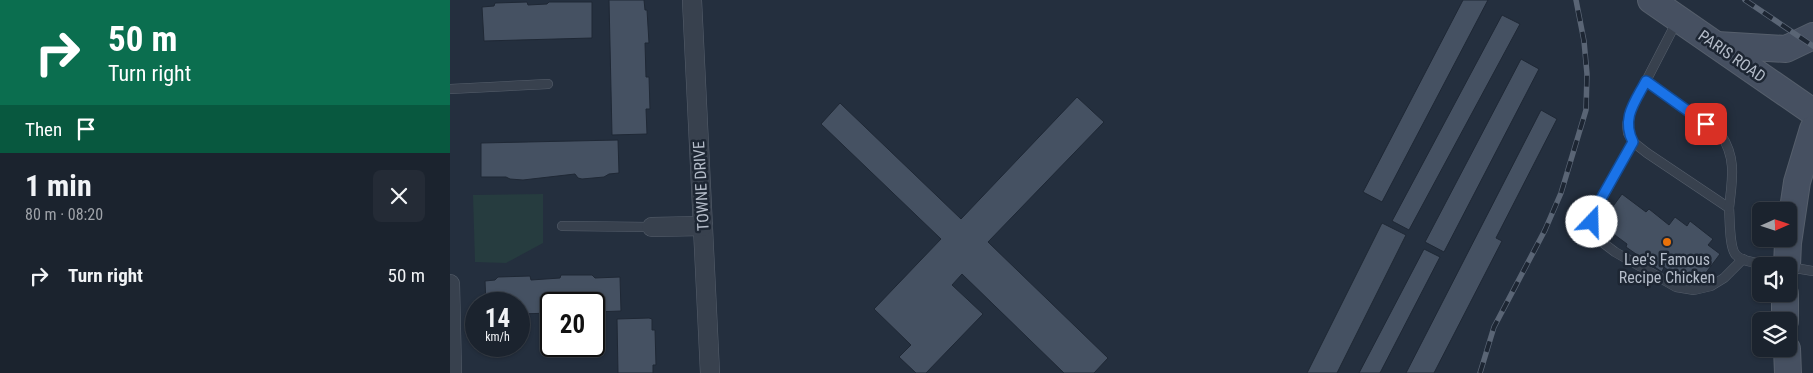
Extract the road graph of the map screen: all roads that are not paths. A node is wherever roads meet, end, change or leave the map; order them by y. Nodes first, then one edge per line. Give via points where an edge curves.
1 (692, 0) edge
2 (1651, 0) edge
3 (1678, 19) junction
4 (1813, 36) edge
5 (1716, 45) junction
6 (1646, 81) junction
7 (548, 84) dead end
8 (450, 89) edge
9 (1813, 112) edge
10 (1813, 129) edge
11 (1633, 142) junction
12 (1729, 208) junction
13 (1803, 208) edge
14 (562, 226) dead end
15 (703, 226) junction
16 (652, 227) joint
17 (1791, 257) edge
18 (1743, 259) junction
19 (1752, 261) edge
20 (1797, 268) edge
21 (1813, 271) edge
22 (450, 284) edge
23 (1787, 357) edge
24 (452, 373) edge
25 (710, 373) edge
26 (1788, 373) edge

1 - 15 street, TOWNE DRIVE
2 - 3 main road, PARIS ROAD
3 - 5 main road, PARIS ROAD
3 - 6 lane
4 - 5 main road via 1786,49
5 - 9 main road, PARIS ROAD
6 - 11 lane via 1627,125
6 - 12 lane via 1721,135 1729,146 1733,180
7 - 8 lane
10 - 13 main road via 1797,182
11 - 12 lane
11 - 18 lane via 1594,213 1593,231 1598,239 1676,287 1694,290 1711,286 1724,278
12 - 18 lane via 1732,247 1735,254
13 - 17 main road
14 - 16 lane
15 - 16 street
15 - 25 street, TOWNE DRIVE
18 - 19 lane
20 - 21 lane
22 - 24 street
23 - 26 main road

